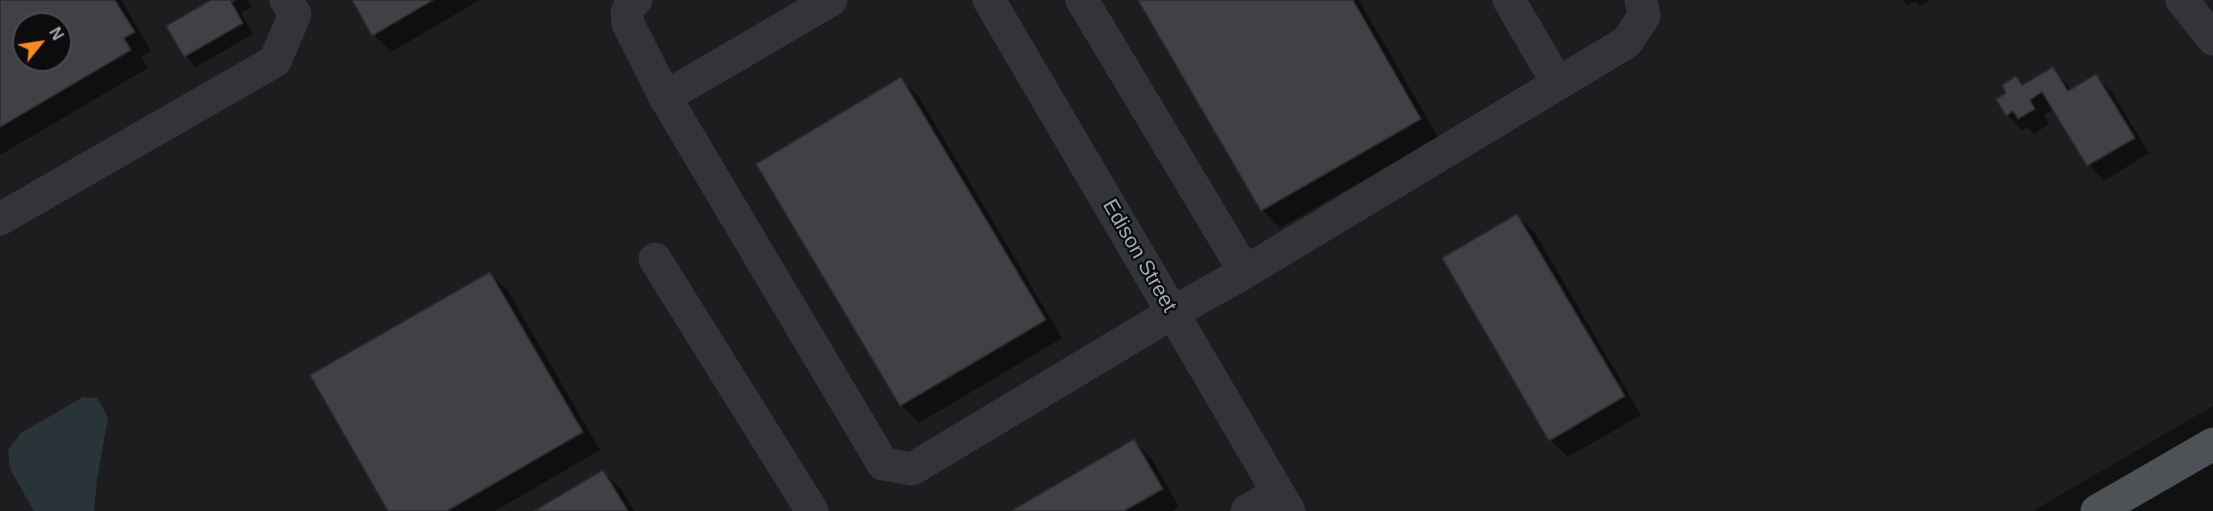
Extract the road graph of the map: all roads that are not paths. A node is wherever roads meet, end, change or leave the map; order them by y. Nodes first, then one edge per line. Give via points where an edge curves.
1 (286, 0) edge
2 (636, 0) edge
3 (831, 0) edge
4 (989, 0) edge
5 (1082, 0) edge
6 (1509, 0) edge
7 (1641, 0) edge
8 (2182, 0) edge
9 (2213, 39) edge
10 (1558, 84) junction
11 (665, 97) junction
12 (0, 219) edge
13 (655, 259) dead end
14 (1245, 272) junction
15 (1172, 313) junction
16 (2213, 444) edge
17 (1283, 502) edge
18 (812, 511) edge
19 (1247, 511) edge
20 (2097, 511) edge

1 - 12 street via 295,14 275,61
2 - 11 street via 627,12 628,24
3 - 11 street
4 - 15 street, Edison Street
5 - 14 street
6 - 10 street
7 - 10 street via 1644,16 1627,42
8 - 9 street
10 - 14 street
11 - 15 street via 883,464 912,469
13 - 18 street
14 - 15 street
15 - 17 street, Edison Street
16 - 20 main road
17 - 19 street

